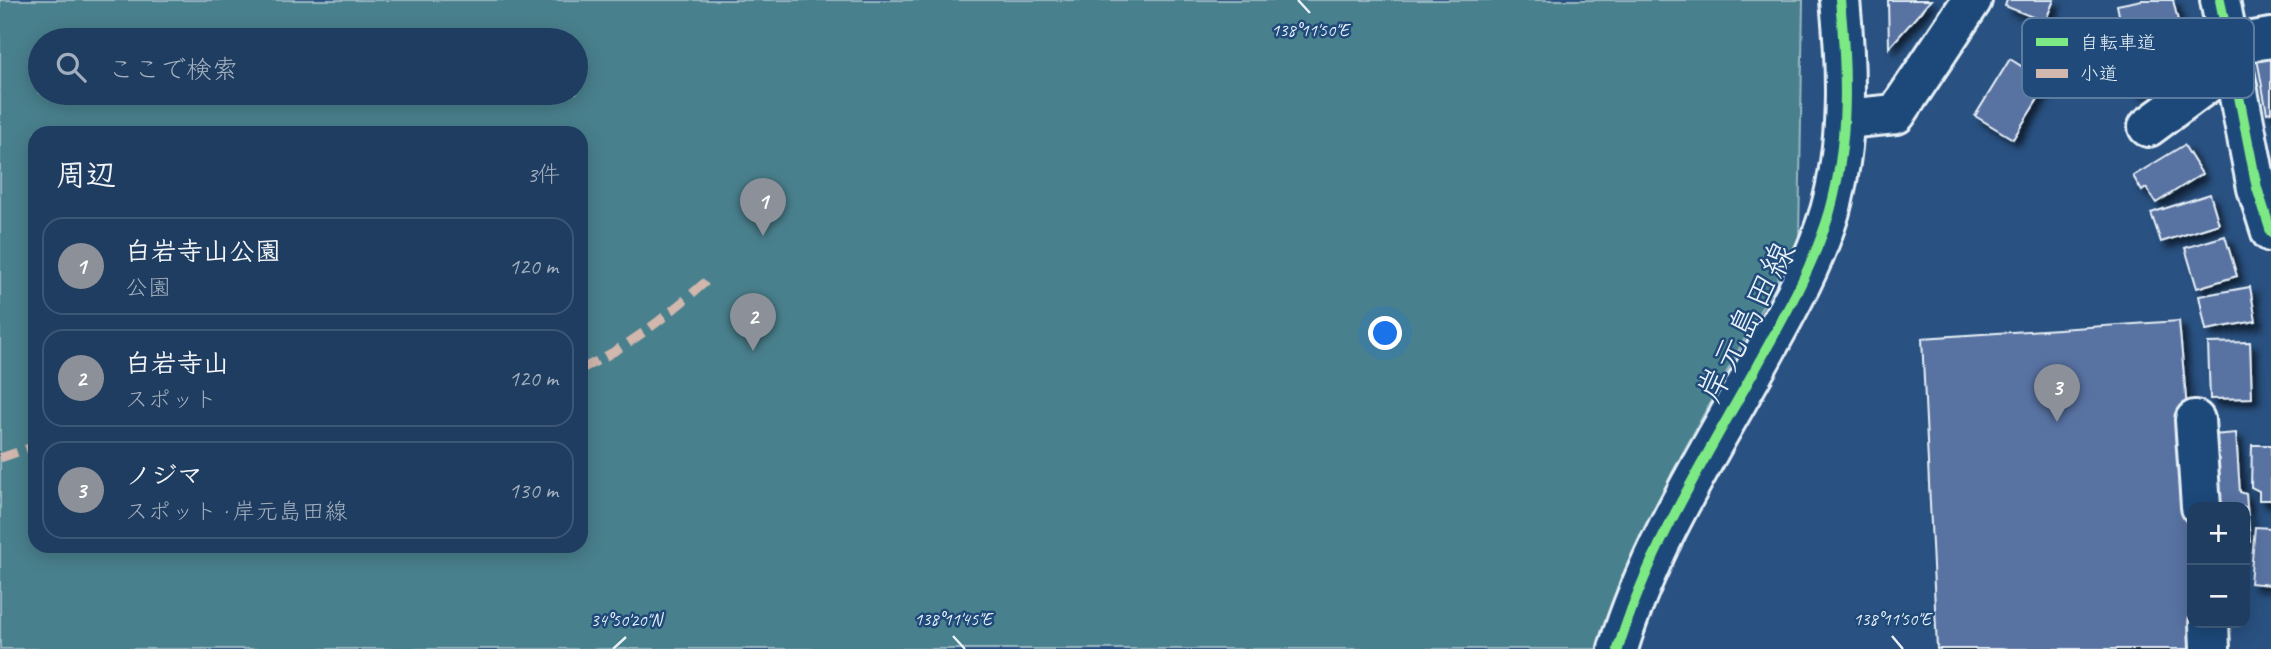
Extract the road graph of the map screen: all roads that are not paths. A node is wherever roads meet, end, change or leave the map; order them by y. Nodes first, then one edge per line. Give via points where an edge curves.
1 (1840, 0) edge
2 (1972, 0) edge
3 (2220, 0) edge
4 (2224, 18) edge
5 (2271, 38) edge
6 (2254, 45) edge
7 (2181, 98) edge
8 (2239, 98) edge
9 (1845, 119) junction
10 (2148, 127) dead end
11 (2271, 232) edge
12 (2195, 420) dead end
13 (2201, 502) edge
14 (2208, 628) edge
15 (1618, 649) edge
16 (2210, 649) edge

1 - 9 street, 岸元島田線
2 - 9 street via 1896,114
3 - 4 street
5 - 6 street
7 - 10 street
8 - 11 street via 2256,188
9 - 15 street, 岸元島田線 via 1830,211 1810,265 1651,561
12 - 13 street
14 - 16 street

